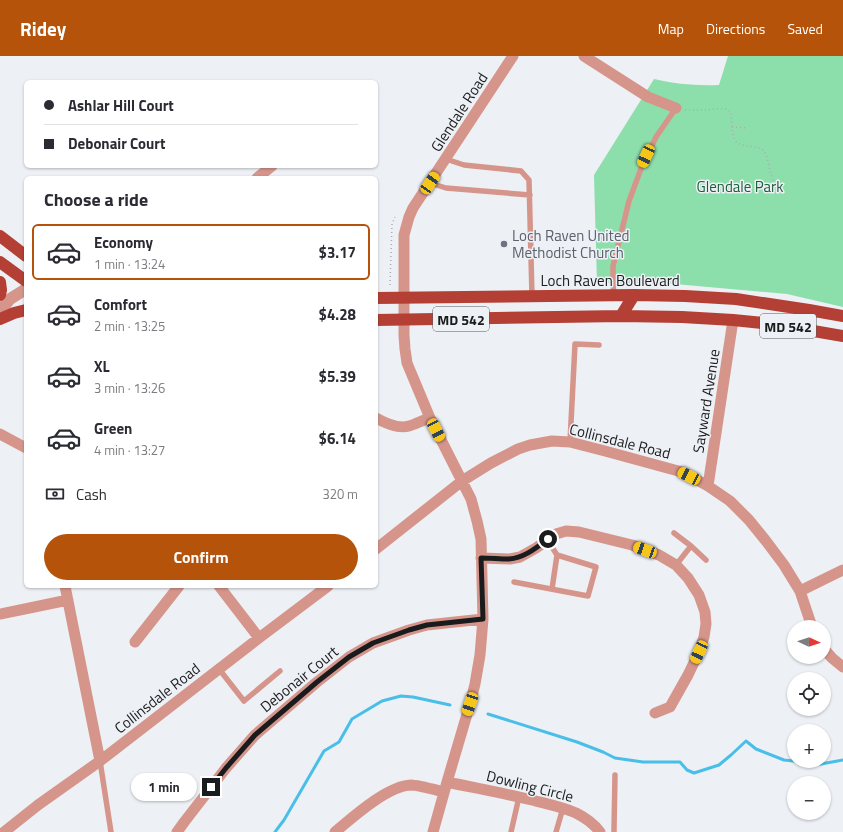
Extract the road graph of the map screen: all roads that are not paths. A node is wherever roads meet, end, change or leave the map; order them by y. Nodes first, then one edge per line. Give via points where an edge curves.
1 (513, 56) edge
2 (584, 56) edge
3 (676, 108) joint
4 (446, 159) junction
5 (270, 168) edge
6 (260, 176) edge
7 (430, 183) junction
8 (530, 195) junction
9 (0, 236) edge
10 (24, 254) edge
11 (0, 262) edge
12 (24, 280) edge
13 (0, 282) edge
14 (24, 290) edge
15 (634, 294) junction
16 (0, 295) edge
17 (614, 295) junction
18 (532, 296) junction
19 (404, 297) junction
20 (378, 298) edge
21 (736, 299) junction
22 (24, 310) edge
23 (0, 311) edge
24 (621, 316) junction
25 (843, 316) edge
26 (0, 319) edge
27 (378, 320) edge
28 (403, 320) junction
29 (733, 320) junction
30 (843, 336) edge
31 (599, 345) dead end
32 (430, 418) junction
33 (378, 419) edge
34 (0, 434) edge
35 (570, 442) junction
36 (24, 447) edge
37 (462, 481) junction
38 (708, 486) junction
39 (674, 533) dead end
40 (548, 539) junction
41 (691, 546) junction
42 (378, 547) edge
43 (557, 555) junction
44 (481, 558) junction
45 (706, 560) dead end
46 (676, 565) junction
47 (843, 570) edge
48 (514, 582) dead end
49 (65, 588) edge
50 (177, 588) edge
51 (220, 588) edge
52 (325, 588) edge
53 (552, 589) junction
54 (800, 591) junction
55 (68, 600) junction
56 (0, 614) edge
57 (483, 619) junction
58 (810, 620) edge
59 (259, 638) junction
60 (135, 642) dead end
61 (831, 657) edge
62 (843, 667) edge
63 (219, 669) junction
64 (280, 671) dead end
65 (655, 713) dead end
66 (100, 761) junction
67 (615, 775) dead end
68 (445, 787) junction
69 (519, 797) junction
70 (563, 808) junction
71 (4, 832) edge
72 (111, 832) edge
73 (177, 832) edge
74 (335, 832) edge
75 (433, 832) edge
76 (512, 832) edge
77 (556, 832) edge
78 (600, 832) edge
79 (614, 832) edge

1 - 4 street, Glendale Road
2 - 3 street via 648,97
3 - 17 lane via 656,137 629,201 613,266
4 - 7 street, Glendale Road
4 - 8 lane via 464,165 521,171 529,180
5 - 6 street
7 - 8 lane via 446,188
7 - 19 street, Glendale Road via 413,208 406,227
8 - 18 lane
9 - 10 main road
11 - 12 main road
13 - 16 main road
14 - 23 street via 10,299
15 - 17 main road, Loch Raven Boulevard / MD 542
15 - 21 main road, Loch Raven Boulevard / MD 542
15 - 24 main road
17 - 18 main road, Loch Raven Boulevard / MD 542
18 - 19 main road, Loch Raven Boulevard / MD 542
19 - 20 main road, Loch Raven Boulevard / MD 542
19 - 28 street, Glendale Road
21 - 25 main road, Loch Raven Boulevard / MD 542
21 - 29 main road
22 - 26 main road
24 - 28 main road, MD 542
24 - 29 main road, MD 542
27 - 28 main road, MD 542
28 - 32 street, Glendale Road via 407,363
29 - 30 main road, MD 542
29 - 38 street, Sayward Avenue
31 - 35 lane via 575,344
32 - 33 street via 402,427
32 - 37 street, Glendale Road
34 - 36 street
35 - 37 street, Collinsdale Road via 552,441 518,449
35 - 38 street, Collinsdale Road via 682,472
37 - 42 street, Collinsdale Road
37 - 44 street, Glendale Road via 471,499 477,521
38 - 54 street, Collinsdale Road via 730,501 749,520 784,565
39 - 41 lane
40 - 43 lane
40 - 44 street via 520,557
40 - 46 street via 566,531 588,533 632,545
41 - 45 lane
41 - 46 lane
43 - 53 lane
43 - 53 lane via 596,567 588,596
44 - 57 street, Glendale Road
46 - 65 street via 699,595 706,624 699,652 670,707
47 - 54 street
48 - 53 lane
49 - 55 street
50 - 60 street
51 - 59 street
52 - 59 street, Collinsdale Road
54 - 58 street, Collinsdale Road
55 - 56 street
55 - 66 street
57 - 68 street, Glendale Road via 476,684
57 - 73 street, Debonair Court via 427,625 409,630 373,643 349,657 255,735
59 - 63 street, Collinsdale Road
61 - 62 street
63 - 64 lane via 244,701
63 - 66 street, Collinsdale Road
66 - 71 street, Collinsdale Road
66 - 72 lane
67 - 79 lane
68 - 69 street, Dowling Circle
68 - 74 street, Dowling Circle via 411,785 396,788 363,809
68 - 75 street, Glendale Road
69 - 70 street, Dowling Circle
69 - 76 lane
70 - 77 lane
70 - 78 street, Dowling Circle via 588,820

